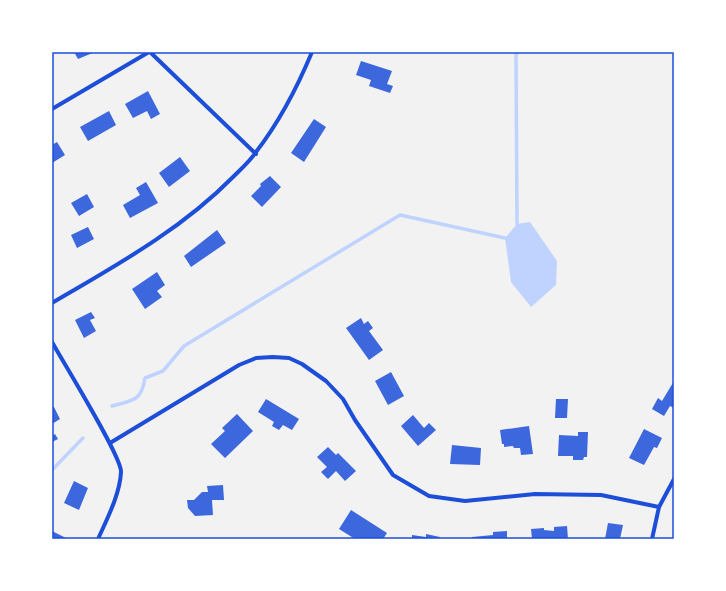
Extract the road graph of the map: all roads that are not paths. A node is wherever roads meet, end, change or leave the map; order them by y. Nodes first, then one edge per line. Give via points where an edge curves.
1 (149, 52) edge
2 (312, 52) edge
3 (52, 109) edge
4 (256, 154) junction
5 (52, 303) edge
6 (52, 342) edge
7 (110, 443) junction
8 (674, 480) edge
9 (659, 507) junction
10 (98, 539) edge
11 (652, 539) edge

1 - 3 street
1 - 4 street
2 - 4 street via 283,115
4 - 5 street via 216,194 173,229
6 - 7 street
7 - 9 street via 239,365 256,358 288,358 302,364 326,381 344,398 355,420 393,475 429,496 465,501 535,494 601,495
7 - 10 street via 122,471 113,507
8 - 9 street
9 - 11 street

